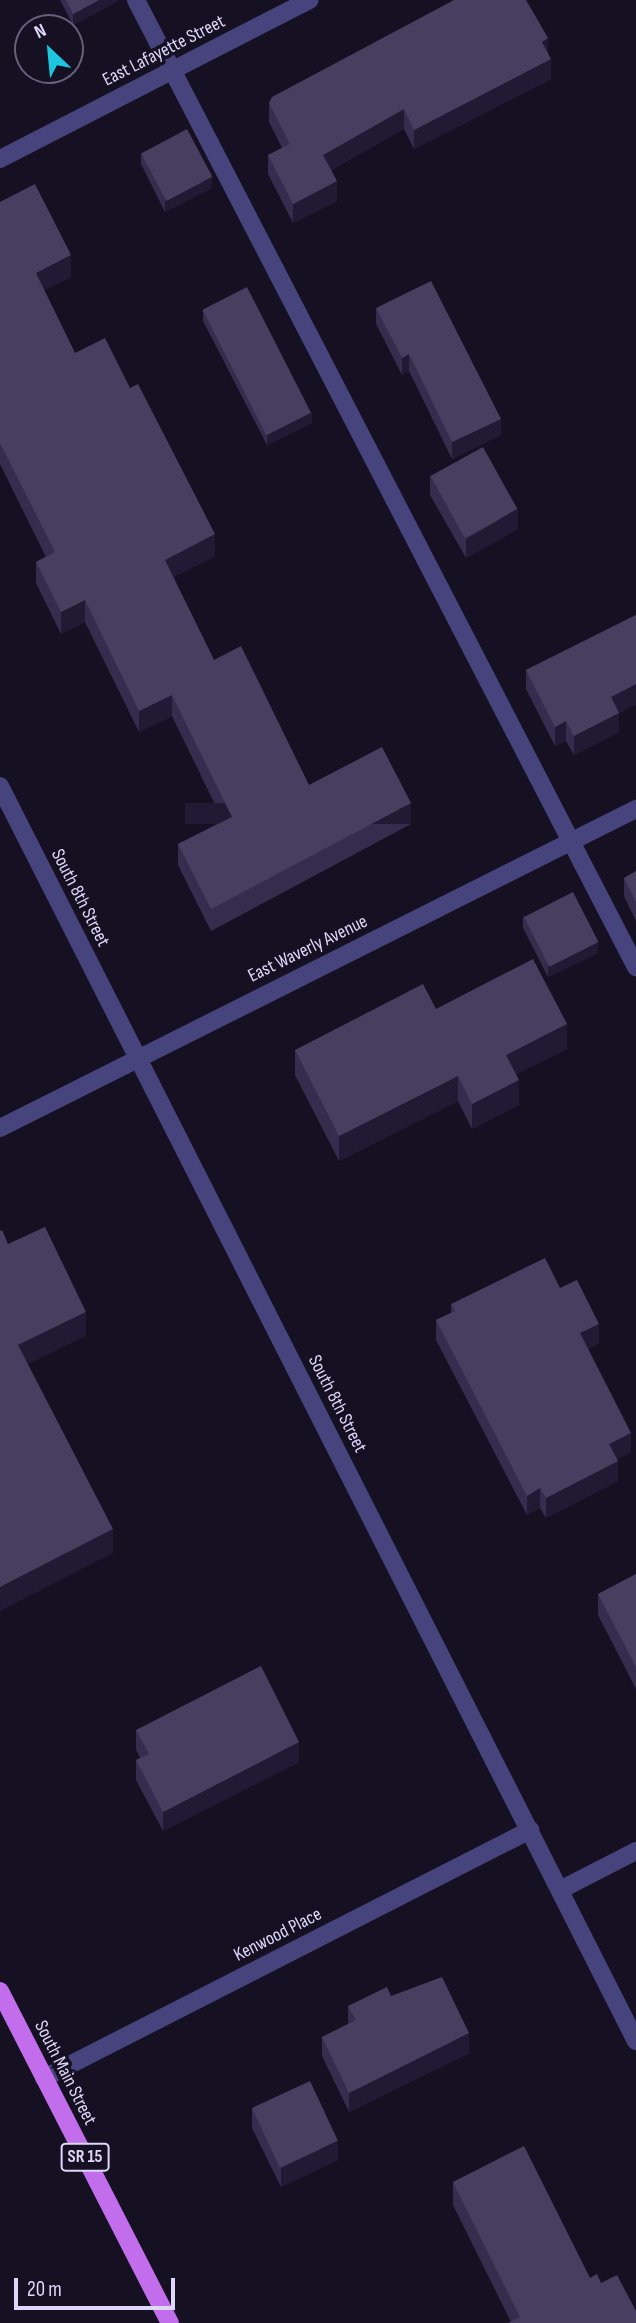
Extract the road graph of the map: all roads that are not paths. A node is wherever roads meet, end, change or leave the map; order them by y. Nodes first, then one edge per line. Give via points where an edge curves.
1 (136, 0) edge
2 (310, 0) edge
3 (172, 71) junction
4 (0, 159) edge
5 (0, 786) edge
6 (636, 809) edge
7 (572, 842) junction
8 (636, 967) edge
9 (137, 1058) junction
10 (0, 1128) edge
11 (530, 1830) junction
12 (636, 1851) edge
13 (559, 1889) junction
14 (0, 1991) edge
15 (636, 2041) edge
16 (44, 2078) junction
17 (170, 2323) edge

1 - 3 street
2 - 3 street, East Lafayette Street
3 - 4 street, East Lafayette Street
3 - 7 street
5 - 9 street, South 8th Street
6 - 7 street, East Waverly Avenue
7 - 8 street
7 - 9 street, East Waverly Avenue
9 - 10 street, East Waverly Avenue
9 - 11 street, South 8th Street
11 - 13 street, South 8th Street
11 - 16 street, Kenwood Place
12 - 13 street
13 - 15 street, South 8th Street
14 - 16 main road, South Main Street / SR 15
16 - 17 main road, South Main Street / SR 15

